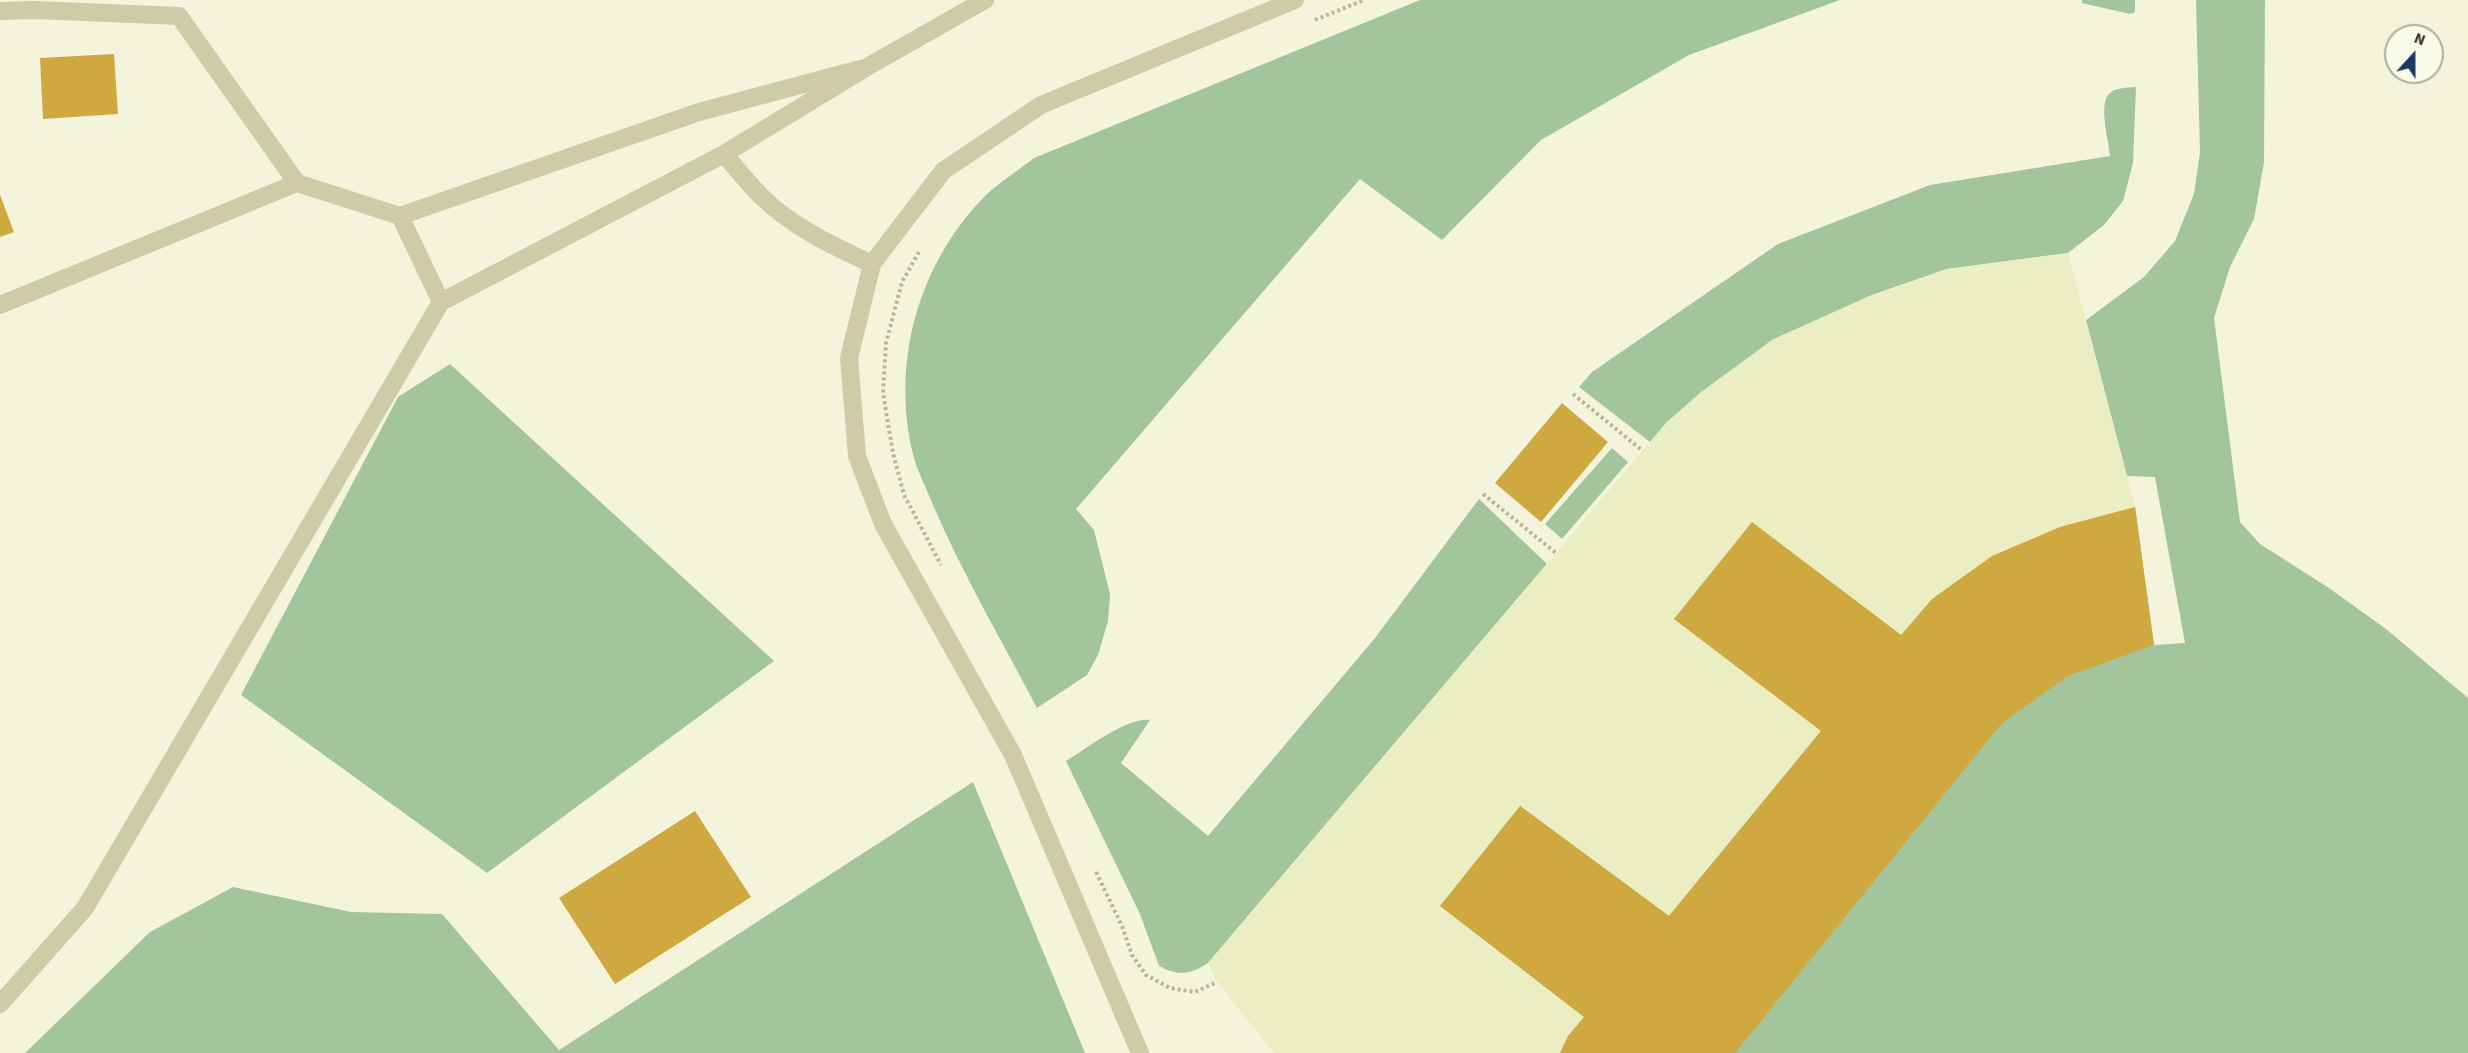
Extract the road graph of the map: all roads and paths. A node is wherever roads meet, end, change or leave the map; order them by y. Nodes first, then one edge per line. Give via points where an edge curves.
1 (985, 0) edge
2 (1295, 0) edge
3 (1364, 0) edge
4 (0, 11) edge
5 (1309, 23) dead end
6 (867, 67) junction
7 (724, 154) junction
8 (297, 183) junction
9 (400, 216) junction
10 (922, 247) dead end
11 (872, 264) junction
12 (441, 302) junction
13 (0, 305) edge
14 (1573, 394) dead end
15 (1643, 451) dead end
16 (1483, 494) dead end
17 (1556, 553) dead end
18 (942, 567) dead end
19 (1092, 864) dead end
20 (1217, 982) dead end
21 (0, 1004) edge
22 (1140, 1053) edge

1 - 6 street
2 - 11 street via 1041,105 943,171
3 - 5 path
4 - 8 street via 179,16
6 - 7 street
6 - 9 street via 699,112
7 - 11 street via 761,197 786,217 825,242
7 - 12 street
8 - 9 street
8 - 13 street
9 - 12 street
10 - 18 path via 902,282 886,344 883,393 904,495
11 - 22 street via 849,358 857,456 883,524 1013,755
12 - 21 street via 85,908
14 - 15 path
16 - 17 path
19 - 20 path via 1132,955 1146,975 1170,988 1195,992

